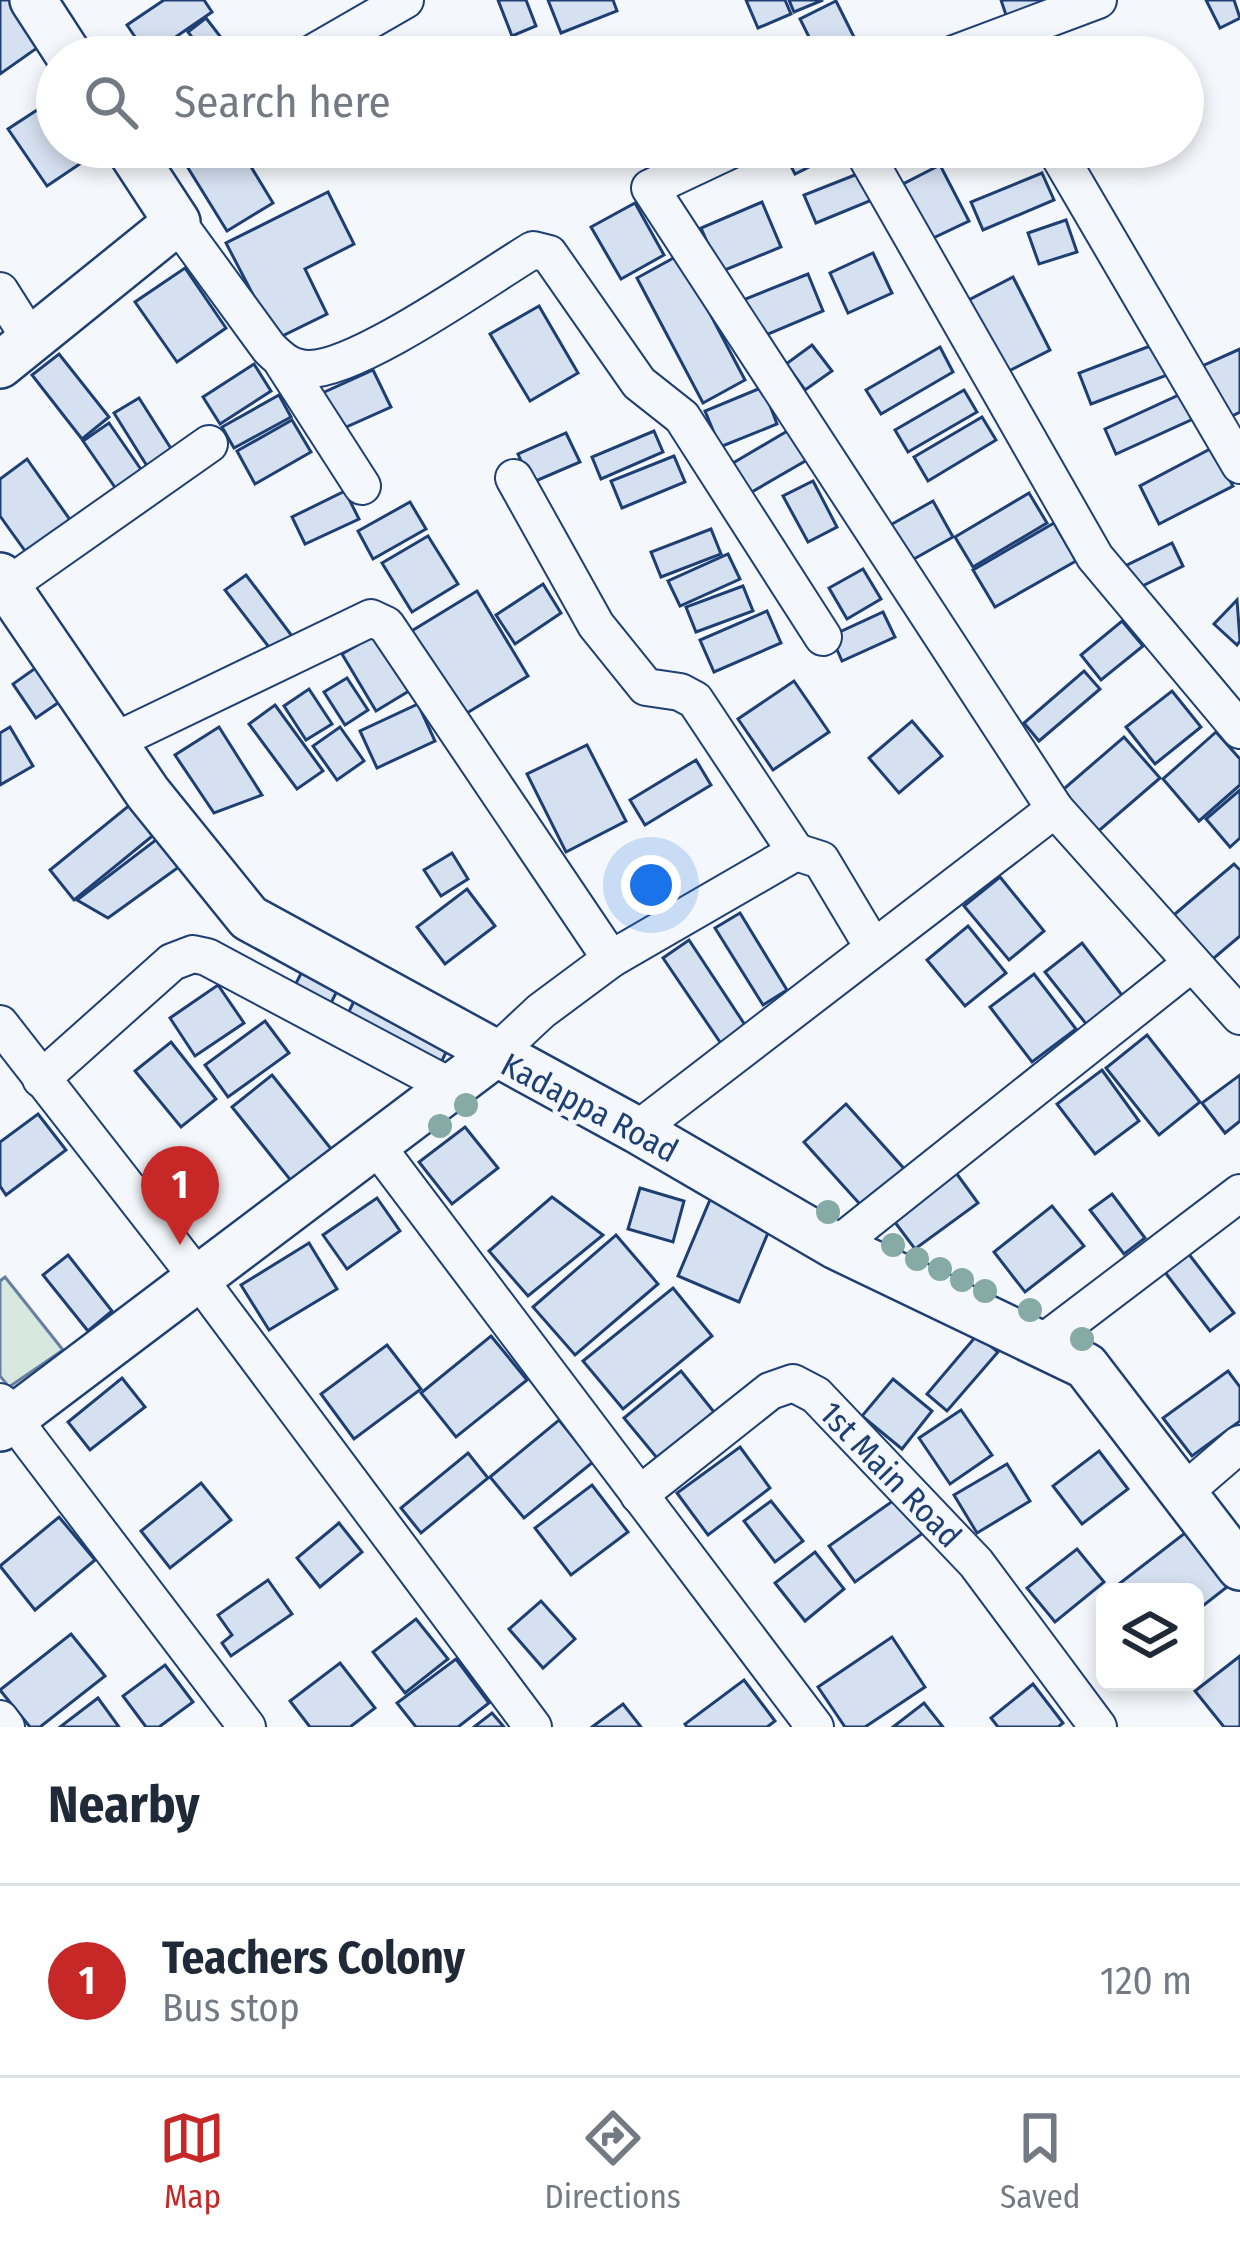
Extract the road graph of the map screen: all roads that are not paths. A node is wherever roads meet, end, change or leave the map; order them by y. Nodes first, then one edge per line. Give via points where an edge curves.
1 (33, 0) edge
2 (405, 0) edge
3 (1098, 0) edge
4 (56, 36) edge
5 (342, 36) edge
6 (1022, 36) edge
7 (147, 168) edge
8 (692, 168) edge
9 (873, 168) edge
10 (1067, 168) edge
11 (177, 223) junction
12 (0, 290) edge
13 (16, 353) edge
14 (284, 363) junction
15 (1230, 428) edge
16 (209, 444) dead end
17 (1240, 465) edge
18 (514, 478) dead end
19 (362, 486) dead end
20 (3, 581) edge
21 (823, 637) dead end
22 (1240, 730) edge
23 (113, 742) junction
24 (1055, 809) junction
25 (796, 852) junction
26 (873, 947) junction
27 (611, 959) junction
28 (1192, 964) junction
29 (1240, 1016) edge
30 (0, 1024) edge
31 (494, 1054) junction
32 (41, 1079) junction
33 (451, 1087) junction
34 (638, 1130) junction
35 (375, 1144) junction
36 (1240, 1193) edge
37 (836, 1246) junction
38 (198, 1278) junction
39 (1041, 1344) junction
40 (4, 1416) edge
41 (1240, 1444) edge
42 (1183, 1492) junction
43 (639, 1495) junction
44 (1240, 1567) edge
45 (0, 1719) edge
46 (6, 1727) edge
47 (247, 1727) edge
48 (533, 1727) edge
49 (815, 1727) edge
50 (1098, 1727) edge

1 - 4 main road
2 - 5 street
3 - 6 street
7 - 11 main road
8 - 24 street via 650,188
9 - 22 street via 1095,557
10 - 15 street
11 - 13 main road
11 - 14 street
12 - 13 street
14 - 19 street
14 - 21 street via 335,367 541,249 639,383 682,417
15 - 17 street
16 - 20 street
18 - 25 street via 596,625 646,687 695,700
20 - 23 main road, Kadappa Road
23 - 27 street via 371,618 386,625
23 - 31 main road, Kadappa Road via 249,918
24 - 26 street
24 - 28 street
25 - 26 street via 821,860
25 - 27 street
26 - 34 street
27 - 31 street
28 - 29 street
28 - 37 street
30 - 32 street
31 - 33 main road
31 - 34 main road, Kadappa Road
32 - 33 street via 172,962 194,954
32 - 38 street
33 - 35 main road
34 - 37 main road, Kadappa Road
35 - 38 main road
35 - 43 street
36 - 39 street
37 - 39 main road, Kadappa Road
38 - 40 main road
38 - 48 street
39 - 42 main road, Kadappa Road via 1086,1366
40 - 47 street
41 - 42 street
42 - 44 main road, Kadappa Road
43 - 49 street
43 - 50 street, 1st Main Road via 770,1391 793,1383 815,1395 976,1563
45 - 46 street

